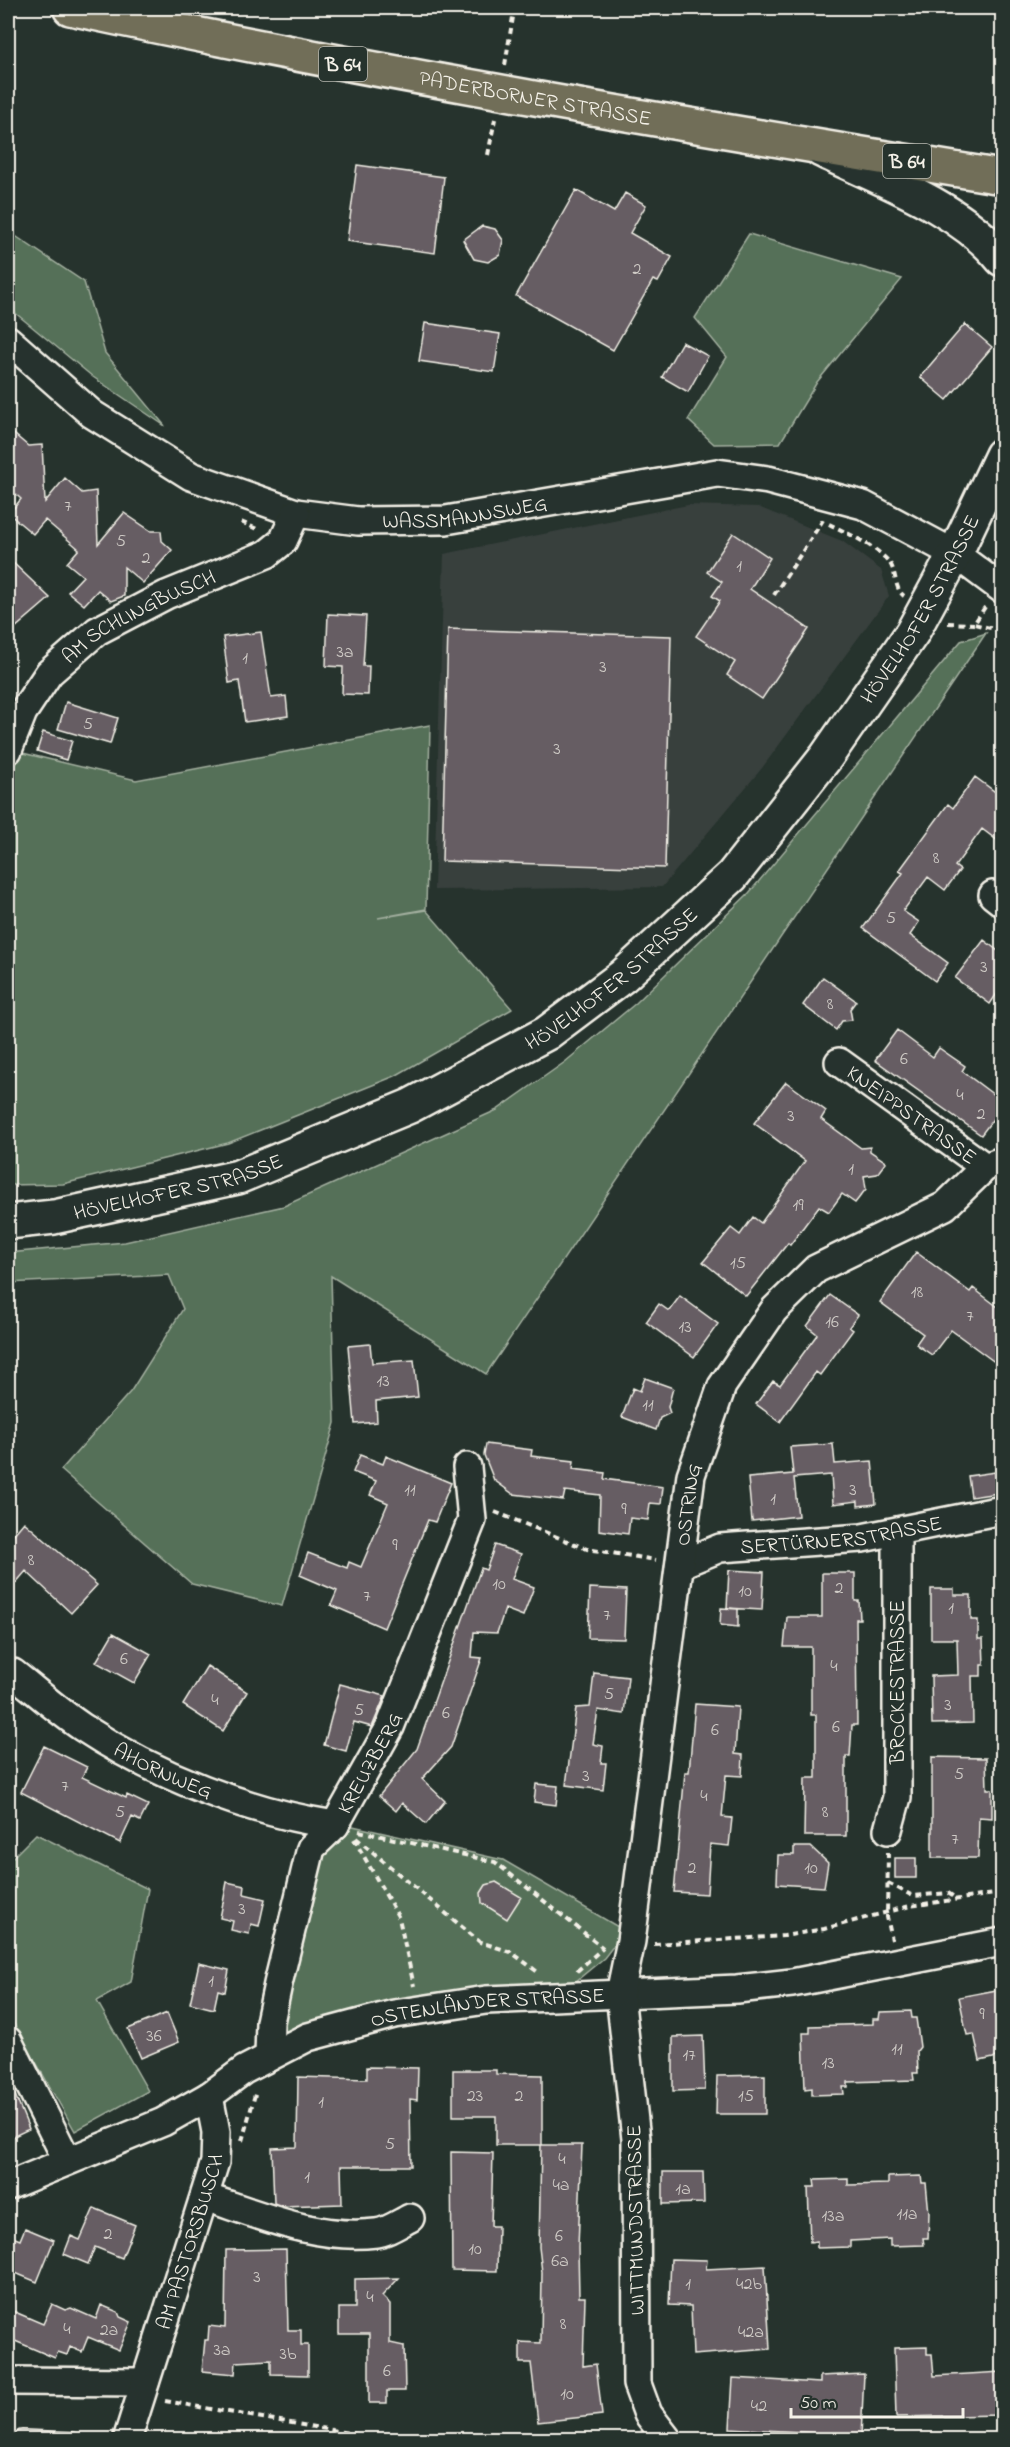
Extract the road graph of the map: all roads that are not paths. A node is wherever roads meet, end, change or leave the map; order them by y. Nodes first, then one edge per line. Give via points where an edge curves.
1 (70, 8) edge
2 (811, 145) junction
3 (1002, 177) edge
4 (1002, 259) edge
5 (8, 340) edge
6 (1002, 455) edge
7 (296, 513) junction
8 (956, 554) junction
9 (1000, 588) edge
10 (8, 750) edge
11 (839, 1062) dead end
12 (994, 1164) edge
13 (8, 1222) edge
14 (467, 1467) dead end
15 (1002, 1510) edge
16 (897, 1533) junction
17 (681, 1564) junction
18 (13, 1673) dead end
19 (335, 1826) junction
20 (888, 1830) road end
21 (1002, 1942) edge
22 (620, 1994) junction
23 (8, 2041) edge
24 (269, 2057) junction
25 (209, 2096) junction
26 (67, 2160) junction
27 (8, 2186) edge
28 (205, 2197) junction
29 (410, 2218) dead end
30 (8, 2381) edge
31 (143, 2390) junction
32 (22, 2438) edge
33 (72, 2439) edge
34 (127, 2439) edge
35 (665, 2439) edge

1 - 2 main road, PADERBORNER STRASSE / B 64 via 269,50
2 - 3 main road, PADERBORNER STRASSE / B 64
2 - 4 main road via 942,210 976,231
5 - 7 street, WASSMANNSWEG via 92,414 191,476
6 - 8 main road, HÖVELHOFER STRASSE
7 - 8 street, WASSMANNSWEG via 358,521 446,520 717,473 768,480 863,505
7 - 10 street, AM SCHLINGBUSCH via 283,541 267,554 166,595 97,631 49,673 22,712
8 - 9 street, WASSMANNSWEG
8 - 13 main road, HÖVELHOFER STRASSE via 912,633 826,758 732,876 623,976 548,1033 410,1106 238,1177 54,1217
11 - 12 street, KNEIPPSTRASSE
12 - 17 street, OSTRING via 945,1206 816,1269 774,1310 722,1386 691,1475
14 - 19 street, KREUZBERG via 472,1520 390,1727
15 - 16 street, SERTÜRNERSTRASSE
16 - 17 street, SERTÜRNERSTRASSE via 720,1548
16 - 20 street, BROCKESTRASSE via 897,1797
17 - 22 street, OSTRING via 631,1941
18 - 19 street, AHORNWEG via 81,1727 183,1782 299,1820
19 - 24 street, KREUZBERG via 311,1848 270,2022
21 - 22 street, OSTENLÄNDER STRASSE via 792,1983
22 - 24 street, OSTENLÄNDER STRASSE via 486,2000 394,2014 308,2037
22 - 35 street, WITTMUNDSTRASSE via 636,2139 637,2384 648,2414
23 - 26 street
24 - 25 street, OSTENLÄNDER STRASSE
25 - 26 street, OSTENLÄNDER STRASSE via 163,2122
25 - 28 street, AM PASTORSBUSCH via 216,2132 215,2162
26 - 27 street, OSTENLÄNDER STRASSE
28 - 29 street via 315,2231 378,2233
28 - 31 street, AM PASTORSBUSCH
30 - 31 street
31 - 34 street, AM PASTORSBUSCH
32 - 33 lane

